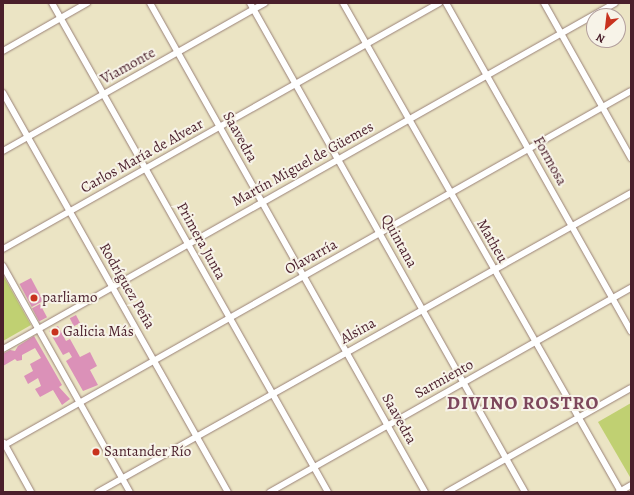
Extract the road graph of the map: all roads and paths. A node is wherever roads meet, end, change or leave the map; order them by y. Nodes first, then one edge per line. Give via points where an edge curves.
1 (52, 3) edge
2 (87, 3) edge
3 (150, 3) edge
4 (250, 3) edge
5 (265, 3) edge
6 (343, 3) edge
7 (440, 3) edge
8 (446, 3) edge
9 (544, 3) edge
10 (615, 3) edge
11 (254, 9) junction
12 (61, 18) junction
13 (562, 34) junction
14 (366, 44) junction
15 (3, 51) edge
16 (179, 52) junction
17 (487, 76) junction
18 (296, 84) junction
19 (631, 91) edge
20 (3, 93) edge
21 (103, 94) junction
22 (603, 107) junction
23 (408, 120) junction
24 (220, 127) junction
25 (28, 137) junction
26 (528, 149) junction
27 (3, 151) edge
28 (631, 158) edge
29 (338, 159) junction
30 (145, 169) junction
31 (450, 193) junction
32 (631, 193) edge
33 (262, 202) junction
34 (69, 212) junction
35 (572, 226) junction
36 (380, 233) junction
37 (188, 244) junction
38 (3, 249) edge
39 (3, 266) edge
40 (494, 270) junction
41 (304, 276) junction
42 (113, 288) junction
43 (631, 288) edge
44 (613, 299) junction
45 (423, 310) junction
46 (229, 318) junction
47 (39, 329) junction
48 (631, 331) edge
49 (535, 343) junction
50 (3, 349) edge
51 (347, 352) junction
52 (154, 361) junction
53 (464, 383) junction
54 (631, 388) edge
55 (272, 394) junction
56 (80, 403) junction
57 (577, 418) junction
58 (388, 426) junction
59 (197, 436) junction
60 (4, 444) edge
61 (506, 458) junction
62 (314, 468) junction
63 (122, 478) junction
64 (631, 485) edge
65 (31, 492) edge
66 (98, 492) edge
67 (130, 492) edge
68 (228, 492) edge
69 (270, 492) edge
70 (328, 492) edge
71 (425, 492) edge
72 (447, 492) edge
73 (525, 492) edge
74 (620, 492) edge

1 - 12 street, Primera Junta
2 - 12 street
3 - 16 street, Saavedra
4 - 11 street, Quintana
5 - 11 street, Viamonte
6 - 14 street, Matheu
7 - 14 street, Carlos María de Alvear
8 - 17 street, Formosa
9 - 13 street
10 - 13 street, Martín Miguel de Güemes
11 - 16 street, Viamonte
11 - 18 street, Quintana
12 - 15 street
12 - 21 street, Primera Junta
13 - 17 street, Martín Miguel de Güemes
13 - 22 street
14 - 18 street, Carlos María de Alvear
14 - 23 street, Matheu
16 - 21 street, Viamonte
16 - 24 street, Saavedra
17 - 23 street, Martín Miguel de Güemes
17 - 26 street, Formosa
18 - 24 street, Carlos María de Alvear
18 - 29 street, Quintana
19 - 22 street, Olavarría
20 - 25 street, Rodríguez Peña
21 - 25 street, Viamonte
21 - 30 street, Primera Junta
22 - 26 street, Olavarría
22 - 28 street
23 - 29 street, Martín Miguel de Güemes
23 - 31 street, Matheu
24 - 30 street, Carlos María de Alvear
24 - 33 street, Saavedra
25 - 27 street, Viamonte
25 - 34 street, Rodríguez Peña
26 - 31 street, Olavarría
26 - 35 street, Formosa
29 - 33 street, Martín Miguel de Güemes
29 - 36 street, Quintana
30 - 34 street, Carlos María de Alvear
30 - 37 street, Primera Junta
31 - 36 street, Olavarría
31 - 40 street, Matheu
32 - 35 street, Alsina
33 - 37 street, Martín Miguel de Güemes
33 - 41 street, Saavedra
34 - 38 street, Carlos María de Alvear
34 - 42 street, Rodríguez Peña
35 - 40 street, Alsina
35 - 44 street, Formosa
36 - 41 street, Olavarría
36 - 45 street, Quintana
37 - 42 street, Martín Miguel de Güemes
37 - 46 street, Primera Junta
39 - 47 street
40 - 45 street, Alsina
40 - 49 street, Matheu
41 - 46 street, Olavarría
41 - 51 street, Saavedra
42 - 47 street, Martín Miguel de Güemes
42 - 52 street, Rodríguez Peña
43 - 44 street, Sarmiento
44 - 48 street, Formosa
44 - 49 street, Sarmiento
45 - 51 street, Alsina
45 - 53 street, Quintana
46 - 52 street, Olavarría
46 - 55 street, Primera Junta
47 - 50 street, Martín Miguel de Güemes
47 - 56 street
49 - 53 street, Sarmiento
49 - 57 street, Matheu
51 - 55 street, Alsina
51 - 58 street, Saavedra
52 - 56 street, Olavarría
52 - 59 street, Rodríguez Peña
53 - 58 street, Sarmiento
53 - 61 street, Quintana
54 - 57 street
55 - 59 street, Alsina
55 - 62 street, Primera Junta
56 - 60 street, Olavarría
56 - 63 street
57 - 61 street
57 - 74 street, Matheu
58 - 62 street, Sarmiento
58 - 71 street, Saavedra
59 - 63 street, Alsina
59 - 68 street, Rodríguez Peña
60 - 65 street
61 - 72 street
61 - 73 street, Quintana
62 - 69 street, Sarmiento
62 - 70 street, Primera Junta
63 - 66 street, Alsina
63 - 67 street
64 - 74 street

